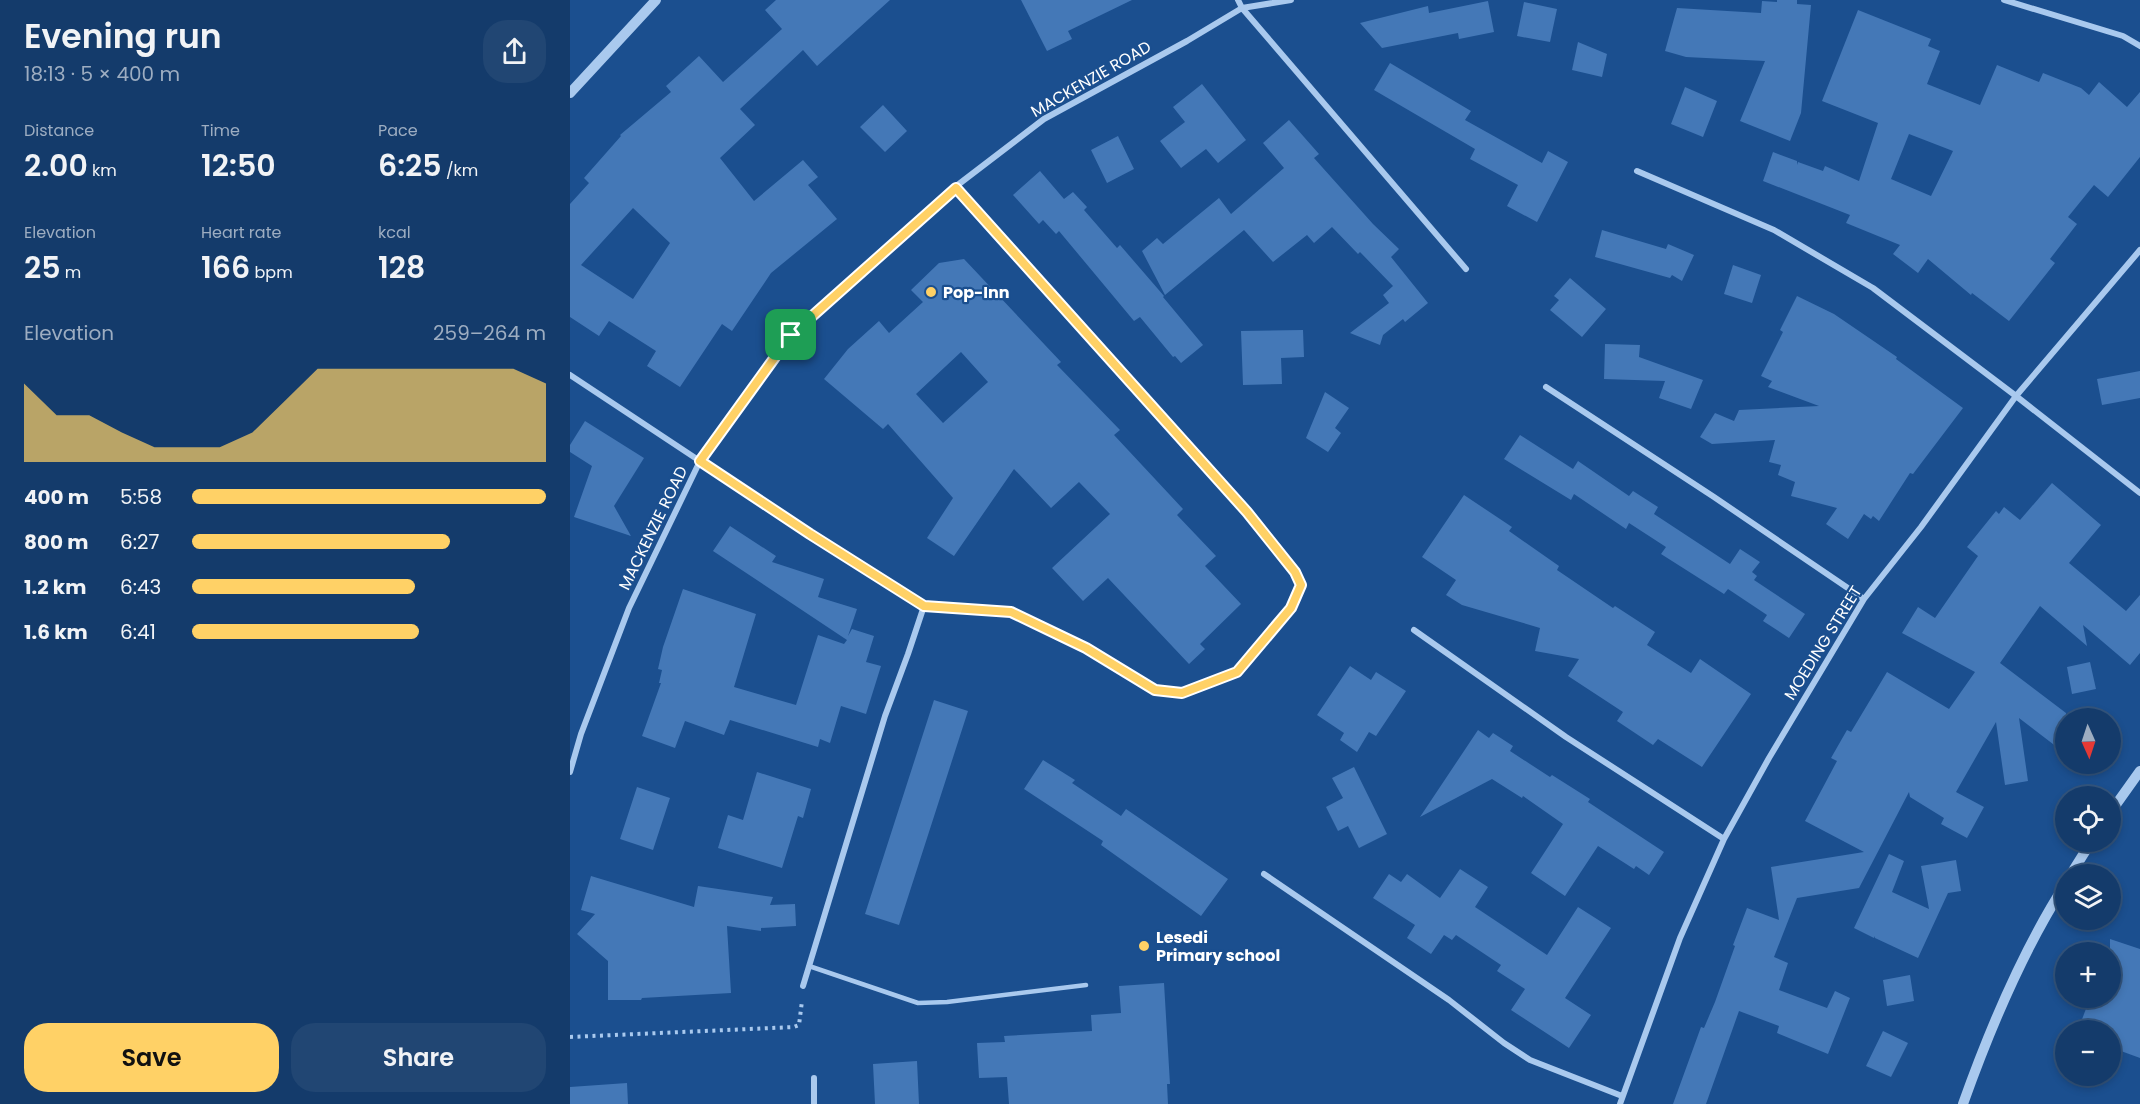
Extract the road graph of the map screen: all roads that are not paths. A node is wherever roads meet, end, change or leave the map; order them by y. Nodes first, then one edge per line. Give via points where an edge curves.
1 (656, 0) edge
2 (1238, 0) edge
3 (1291, 0) edge
4 (2004, 0) edge
5 (1242, 8) junction
6 (2140, 46) edge
7 (570, 93) edge
8 (1638, 171) dead end
9 (956, 188) junction
10 (2140, 250) edge
11 (1466, 269) dead end
12 (570, 375) edge
13 (1546, 387) dead end
14 (2016, 396) junction
15 (700, 461) junction
16 (2140, 494) edge
17 (1864, 599) junction
18 (924, 606) junction
19 (1414, 630) dead end
20 (2140, 771) edge
21 (570, 772) edge
22 (2121, 798) edge
23 (1724, 839) junction
24 (1264, 874) dead end
25 (2055, 903) edge
26 (809, 966) junction
27 (1086, 985) dead end
28 (803, 987) road end
29 (814, 1078) dead end
30 (1622, 1096) junction
31 (814, 1104) edge
32 (1620, 1104) edge
33 (1963, 1104) edge

1 - 7 street
2 - 5 street
3 - 5 street
4 - 6 street via 2123,36
5 - 9 street, MACKENZIE ROAD via 1044,119
5 - 11 street
8 - 14 street via 1774,230 1874,288
9 - 15 street, MACKENZIE ROAD via 791,335
9 - 18 street via 1247,512 1301,585 1291,608 1237,672 1182,693 1155,690 1086,648 1011,612
10 - 14 street, MOEDING STREET
12 - 15 street
13 - 17 street
14 - 16 street
14 - 17 street, MOEDING STREET
15 - 18 street
15 - 21 street, MACKENZIE ROAD via 629,608
17 - 23 street, MOEDING STREET
18 - 26 street via 885,716
19 - 23 street via 1566,737
20 - 22 street
23 - 30 street, MOEDING STREET via 1680,938
24 - 30 street via 1530,1060
25 - 33 street via 1991,1031
26 - 27 lane via 918,1003
26 - 28 street
29 - 31 street
30 - 32 street, MOEDING STREET

